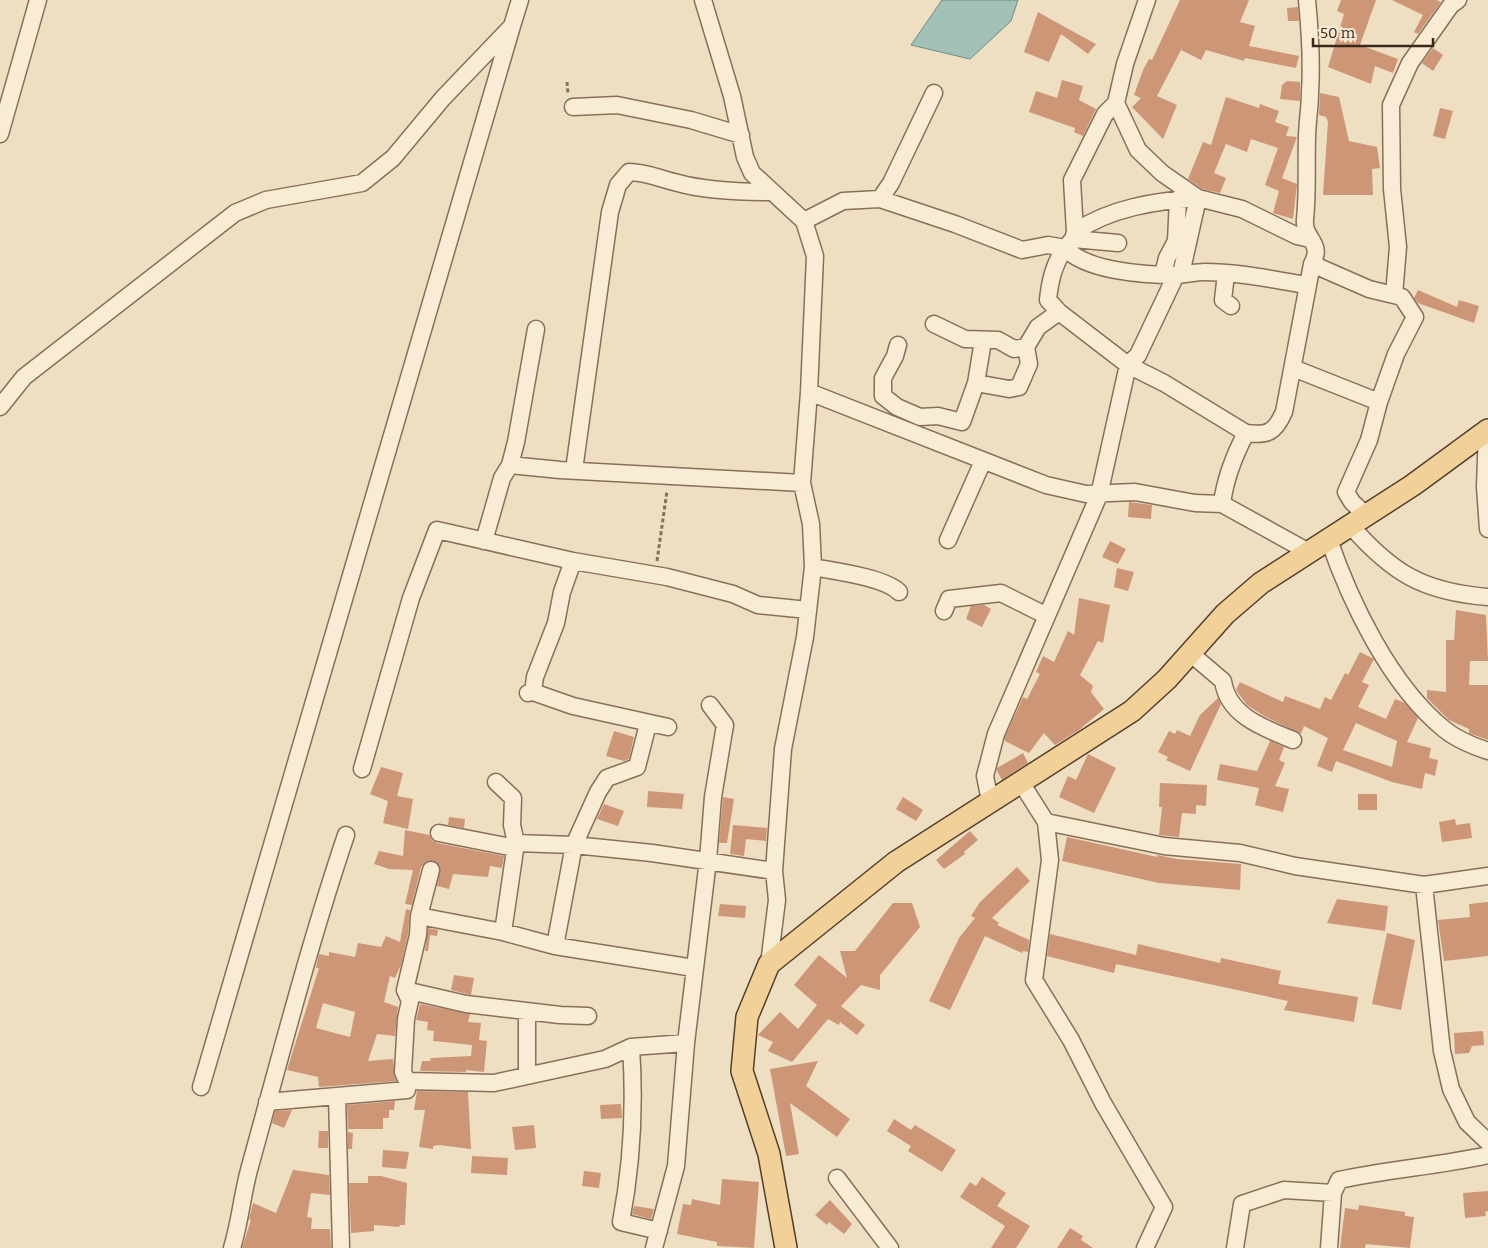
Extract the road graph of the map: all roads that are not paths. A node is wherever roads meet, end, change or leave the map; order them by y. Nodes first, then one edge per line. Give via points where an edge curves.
1 (38, 0) edge
2 (520, 0) edge
3 (703, 0) edge
4 (1147, 0) edge
5 (1307, 0) edge
6 (1458, 0) edge
7 (512, 26) junction
8 (934, 93) dead end
9 (1116, 103) junction
10 (573, 107) dead end
11 (0, 134) edge
12 (740, 135) junction
13 (770, 192) junction
14 (1198, 198) junction
15 (880, 199) junction
16 (1178, 199) junction
17 (804, 221) junction
18 (1310, 239) junction
19 (1071, 240) junction
20 (1118, 243) dead end
21 (1312, 264) junction
22 (1226, 274) junction
23 (1173, 275) junction
24 (1308, 285) junction
25 (1394, 295) junction
26 (1231, 306) dead end
27 (1059, 312) junction
28 (934, 324) dead end
29 (536, 329) dead end
30 (984, 341) junction
31 (898, 345) dead end
32 (1026, 346) junction
33 (1128, 365) junction
34 (1293, 368) junction
35 (976, 383) junction
36 (809, 392) junction
37 (1379, 402) junction
38 (0, 407) edge
39 (1487, 430) edge
40 (1246, 433) junction
41 (983, 461) junction
42 (510, 465) junction
43 (574, 470) junction
44 (802, 483) junction
45 (1099, 495) junction
46 (1222, 504) junction
47 (1358, 520) junction
48 (1488, 529) edge
49 (1328, 537) junction
50 (948, 540) dead end
51 (484, 541) junction
52 (1307, 551) junction
53 (573, 561) junction
54 (812, 567) junction
55 (899, 592) dead end
56 (1488, 597) edge
57 (808, 610) junction
58 (944, 611) dead end
59 (1047, 616) junction
60 (1190, 653) junction
61 (710, 705) dead end
62 (648, 724) junction
63 (668, 727) dead end
64 (1293, 740) dead end
65 (1488, 751) edge
66 (362, 768) dead end
67 (496, 782) dead end
68 (1022, 784) junction
69 (990, 800) junction
70 (1046, 822) junction
71 (439, 833) dead end
72 (346, 835) dead end
73 (574, 845) junction
74 (515, 846) junction
75 (708, 860) junction
76 (431, 870) dead end
77 (774, 871) junction
78 (1488, 876) edge
79 (1424, 885) junction
80 (419, 916) junction
81 (503, 932) junction
82 (555, 946) junction
83 (769, 964) junction
84 (694, 968) junction
85 (405, 990) junction
86 (527, 1012) junction
87 (588, 1016) dead end
88 (686, 1043) junction
89 (631, 1048) junction
90 (527, 1075) junction
91 (407, 1081) junction
92 (201, 1087) dead end
93 (337, 1096) junction
94 (267, 1102) junction
95 (1488, 1142) edge
96 (1488, 1155) edge
97 (837, 1178) dead end
98 (1334, 1193) junction
99 (659, 1231) junction
100 (232, 1248) edge
101 (341, 1248) edge
102 (654, 1248) edge
103 (786, 1248) edge
104 (890, 1248) edge
105 (1145, 1248) edge
106 (1235, 1248) edge
107 (1329, 1248) edge

1 - 11 street
2 - 7 street
3 - 12 street via 732,96
4 - 9 street via 1125,64
5 - 18 street via 1310,91 1306,138 1308,195 1304,227
6 - 25 street via 1451,5 1410,63 1392,104 1392,189 1398,248
7 - 38 street via 443,98 393,158 362,184 266,200 235,213 24,377
7 - 92 street
8 - 15 street via 891,183
9 - 14 street via 1138,150 1162,174
9 - 19 street via 1105,114 1072,180
10 - 12 street via 617,105 691,120
12 - 13 street via 752,173
13 - 17 street
13 - 43 street via 678,184 642,172 629,172 618,185 610,212
14 - 16 street
14 - 18 street via 1242,209 1297,236
14 - 23 street
15 - 17 street via 844,201
15 - 19 street via 1022,250
16 - 19 street via 1092,220
16 - 23 street via 1176,241 1167,258
17 - 36 street via 815,256
18 - 21 street via 1316,246 1317,255
19 - 20 street
19 - 23 street via 1073,256 1085,262 1146,274
19 - 27 street via 1058,260 1050,282 1048,300
21 - 24 street
21 - 25 street via 1369,289
22 - 23 street
22 - 24 street
22 - 26 street via 1223,300
23 - 33 street via 1138,355
24 - 34 street
25 - 37 street via 1402,297 1415,317 1396,354
27 - 32 street via 1038,327
27 - 33 street
28 - 30 street via 965,339
29 - 42 street
30 - 32 street via 998,340 1014,349
30 - 35 street
31 - 35 street via 883,378 882,396 897,407 920,417 938,416 962,422
32 - 35 street via 1029,364 1019,387 1009,389
33 - 40 street via 1196,401
33 - 45 street
34 - 37 street
34 - 40 street via 1278,425 1262,435
36 - 41 street
36 - 44 street
37 - 47 street via 1369,440 1346,492
39 - 47 main road via 1413,485
39 - 48 street via 1485,487
40 - 46 street via 1233,457
41 - 45 street via 1046,485
41 - 50 street
42 - 43 street
42 - 51 street via 502,478
43 - 44 street
44 - 54 street via 811,524
45 - 46 street via 1135,492 1195,503
45 - 59 street
46 - 52 street
47 - 49 main road
47 - 56 street via 1392,568 1418,582 1463,595
49 - 52 main road
49 - 65 street via 1366,628 1401,681 1424,711 1445,731
51 - 53 street
51 - 66 street via 437,530 411,598
52 - 60 main road via 1260,583 1225,614
53 - 57 street via 655,574 732,594 758,605
53 - 62 street via 556,623 530,693
54 - 55 street via 854,574 886,584
54 - 57 street
57 - 77 street via 783,749
58 - 59 street via 949,599 1001,593
59 - 69 street via 996,734 986,776
60 - 64 street via 1223,681 1225,694 1232,706 1256,723
60 - 68 main road via 1132,711
61 - 75 street via 725,725 713,797
62 - 63 street
62 - 73 street via 637,767 607,778
67 - 74 street via 513,798
68 - 69 main road
68 - 70 street
69 - 83 main road via 896,862
70 - 79 street via 1164,846 1240,854 1295,866
70 - 105 street via 1050,860 1034,980 1072,1040 1108,1112 1164,1207
71 - 74 street
72 - 94 street
73 - 74 street
73 - 75 street
73 - 82 street
74 - 81 street
75 - 77 street
75 - 84 street
76 - 80 street
77 - 83 street via 777,900
78 - 79 street
79 - 95 street via 1442,1051 1451,1089 1467,1122
80 - 81 street
80 - 85 street via 418,936
81 - 82 street
82 - 84 street
83 - 103 main road via 747,1017 742,1070 769,1154
84 - 88 street
85 - 86 street via 466,1004
85 - 91 street via 410,1001 403,1072
86 - 87 street
86 - 90 street
88 - 89 street
88 - 99 street via 676,1166
89 - 90 street via 605,1059
89 - 99 street via 634,1096 626,1198 621,1222
90 - 91 street via 494,1083
91 - 93 street via 407,1090
93 - 94 street
93 - 101 street
94 - 100 street
96 - 98 street via 1340,1180
97 - 104 street
98 - 106 street via 1284,1190 1242,1204
98 - 107 street
99 - 102 street

